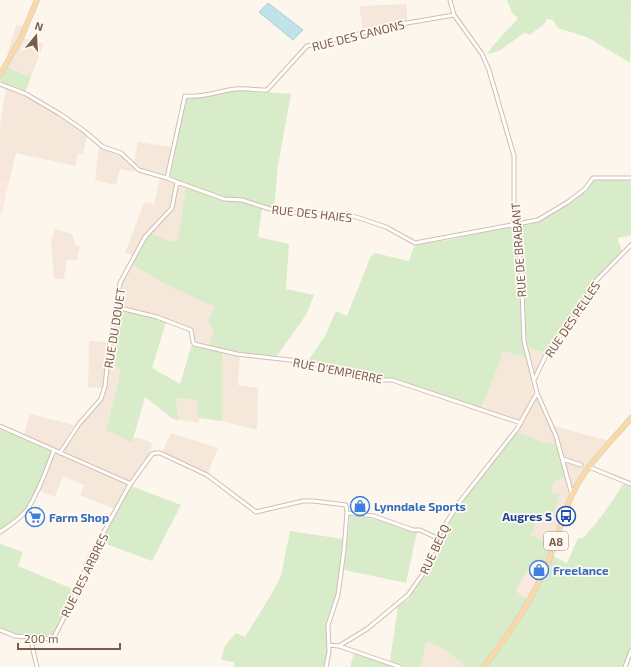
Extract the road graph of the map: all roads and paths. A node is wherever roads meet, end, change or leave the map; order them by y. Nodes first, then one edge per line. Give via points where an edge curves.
1 (37, 0) edge
2 (450, 0) edge
3 (454, 15) junction
4 (0, 75) edge
5 (0, 84) edge
6 (167, 178) junction
7 (631, 178) edge
8 (177, 182) junction
9 (514, 224) junction
10 (631, 245) edge
11 (116, 307) junction
12 (534, 380) junction
13 (536, 393) junction
14 (631, 418) edge
15 (521, 423) junction
16 (0, 426) edge
17 (54, 450) junction
18 (60, 453) junction
19 (563, 459) junction
20 (581, 465) dead end
21 (589, 467) junction
22 (131, 484) junction
23 (631, 484) edge
24 (572, 495) junction
25 (347, 513) junction
26 (0, 532) edge
27 (437, 538) junction
28 (0, 630) edge
29 (30, 637) junction
30 (329, 645) junction
31 (339, 646) junction
32 (631, 651) edge
33 (37, 667) edge
34 (326, 667) edge
35 (400, 667) edge
36 (484, 667) edge
37 (625, 667) edge

1 - 4 main road via 21,38
2 - 3 street, RUE DE BRABANT
3 - 6 street, RUE DES CANONS via 401,24 307,46 267,90 236,89 194,97 185,96
3 - 9 street, RUE DE BRABANT via 482,54 489,70 514,156
5 - 6 street, RUE DES HAIES via 26,94 60,114 103,147 121,153 139,170
6 - 8 street, RUE DES HAIES
7 - 9 street, RUE DES HAIES via 593,178 568,202 538,220
8 - 9 street, RUE DES HAIES via 224,199 242,200 270,209 306,214 347,214 386,227 415,244
8 - 11 street, RUE DU DOUET via 172,208 145,237 120,283
9 - 12 street, RUE DE BRABANT via 521,265 524,341
10 - 12 street, RUE DES PELLES via 591,286 580,311 548,351
11 - 15 street, RUE D'EMPIERRE via 191,330 194,344 237,354 306,362 373,380 392,380
11 - 18 street, RUE DU DOUET via 101,399 79,424
12 - 13 street, RUE DE BRABANT
13 - 15 street, RUE BECQ
13 - 19 street, RUE DE BRABANT via 556,436
14 - 21 main road, A8
15 - 27 street, RUE BECQ via 458,504
16 - 17 street
17 - 18 street
17 - 26 street via 44,477 26,510
18 - 22 street
19 - 20 street
19 - 24 street, RUE DE BRABANT
21 - 23 street
21 - 24 main road, A8
22 - 25 street via 156,452 207,475 256,512 313,501 346,505
22 - 29 street, RUE DES ARBRES via 86,566 81,584 53,639
24 - 36 main road, A8 via 540,581
25 - 27 street via 374,516
25 - 30 street via 340,582 328,625
27 - 31 street, RUE BECQ via 426,571 408,595 367,629
28 - 29 street, RUE DES ARBRES via 15,636
29 - 33 street
30 - 31 street
30 - 34 street
31 - 35 street
32 - 37 street

